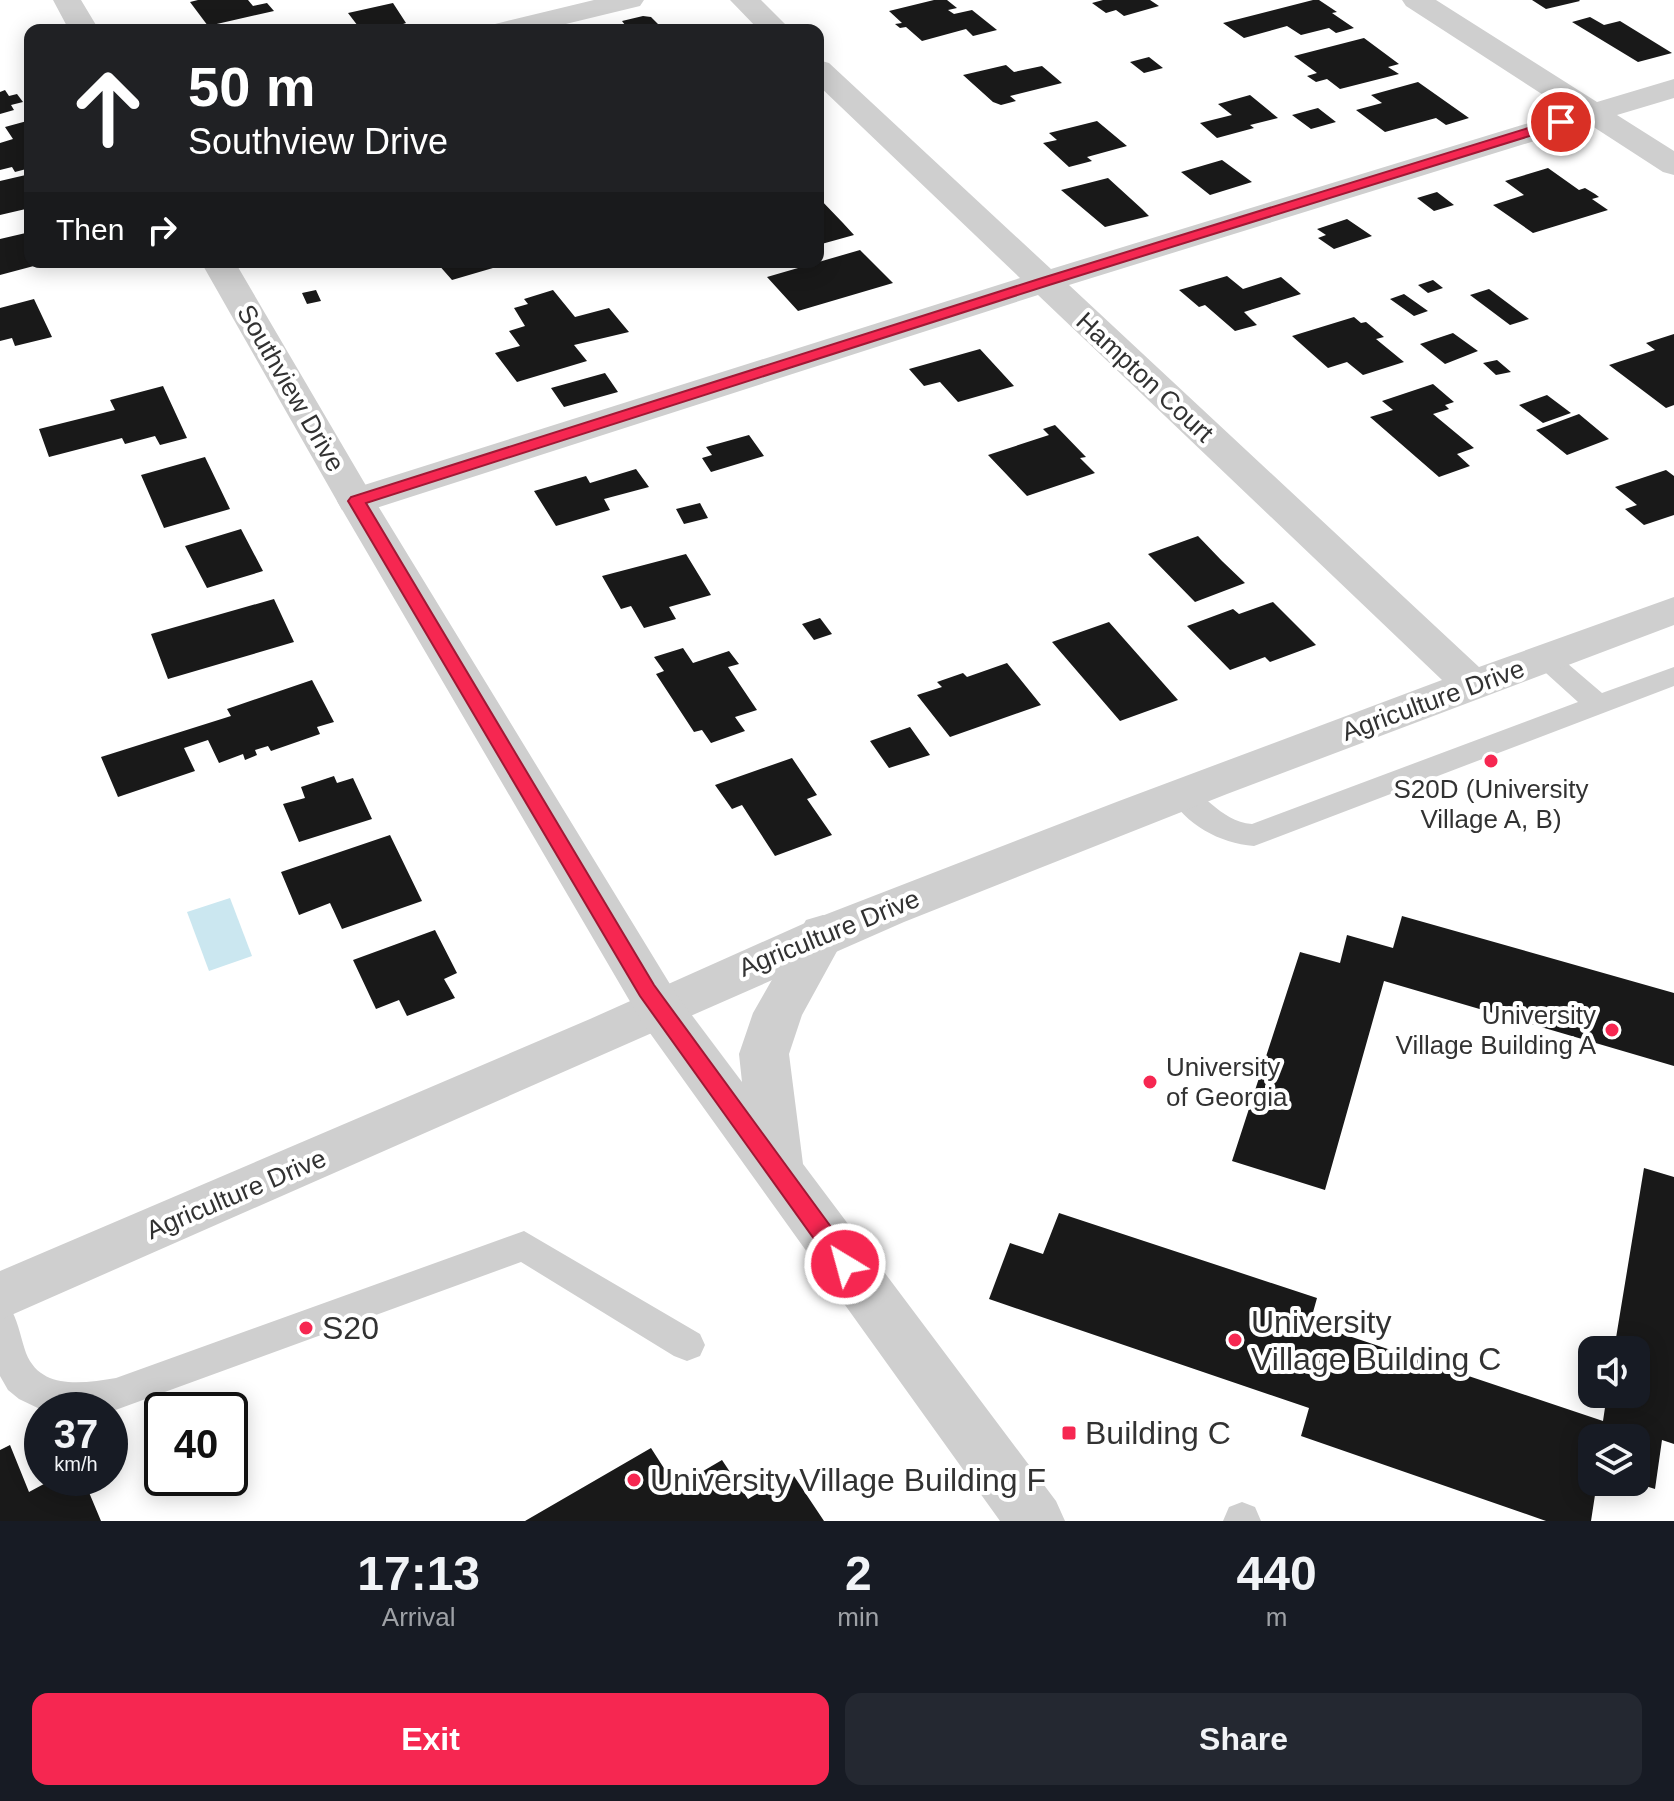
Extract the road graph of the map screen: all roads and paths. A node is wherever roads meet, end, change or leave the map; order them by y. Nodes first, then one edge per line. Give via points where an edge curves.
1 (67, 0) edge
2 (630, 0) edge
3 (744, 0) edge
4 (1416, 0) edge
5 (81, 24) edge
6 (530, 24) edge
7 (770, 24) edge
8 (824, 75) edge
9 (1674, 88) edge
10 (1591, 112) junction
11 (1674, 165) edge
12 (221, 268) edge
13 (1044, 282) junction
14 (356, 501) junction
15 (1674, 610) edge
16 (1545, 658) junction
17 (1674, 676) edge
18 (1473, 685) junction
19 (1597, 704) junction
20 (1182, 794) junction
21 (823, 933) junction
22 (659, 1008) junction
23 (778, 1173) junction
24 (0, 1296) edge
25 (0, 1322) edge
26 (687, 1345) dead end
27 (1035, 1521) edge

1 - 5 street
2 - 6 street
3 - 7 street
4 - 10 street
8 - 13 street, Hampton Court
9 - 10 street
10 - 11 street
10 - 13 street
12 - 14 street, Southview Drive
13 - 14 street
13 - 18 street, Hampton Court
14 - 22 street, Southview Drive
15 - 16 street, Agriculture Drive
16 - 18 street, Agriculture Drive
16 - 19 lane
17 - 19 lane
18 - 20 street, Agriculture Drive
19 - 20 lane via 1254,835 1218,827
20 - 21 street, Agriculture Drive
21 - 22 street, Agriculture Drive
21 - 23 street via 778,1013 764,1054
22 - 23 street, Southview Drive
22 - 24 street, Agriculture Drive
23 - 27 street, Southview Drive
25 - 26 lane via 14,1368 31,1387 55,1397 92,1399 116,1395 524,1246

